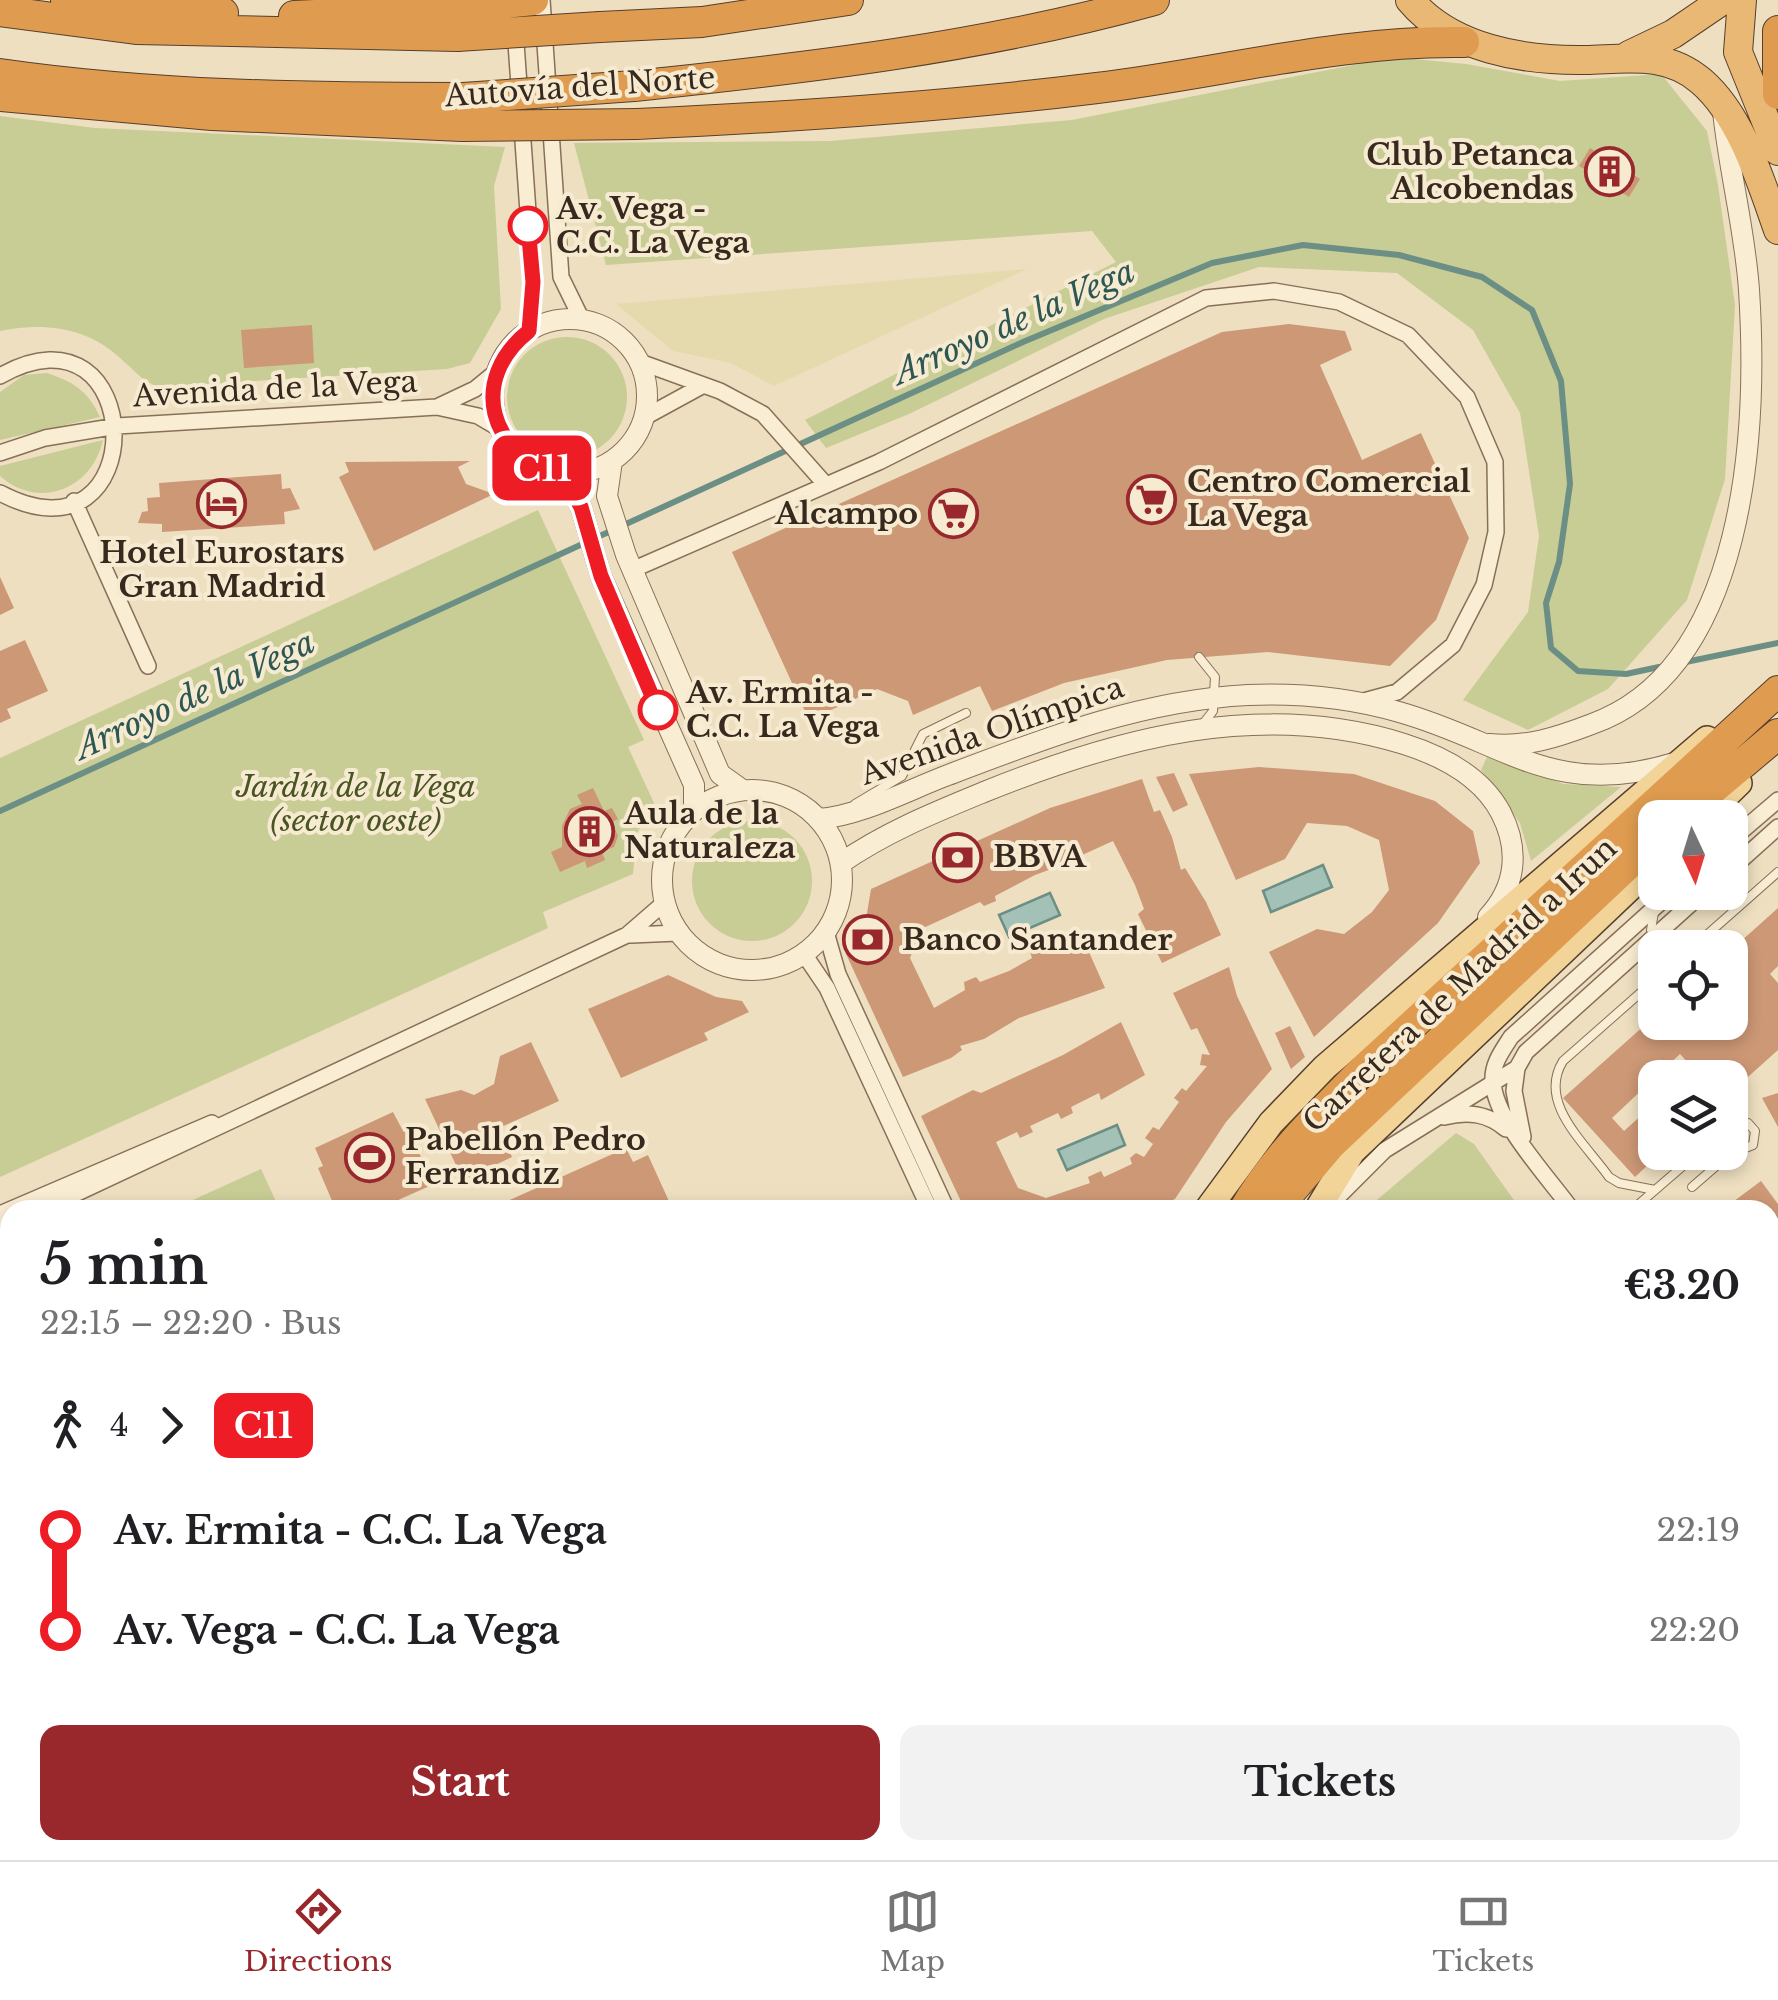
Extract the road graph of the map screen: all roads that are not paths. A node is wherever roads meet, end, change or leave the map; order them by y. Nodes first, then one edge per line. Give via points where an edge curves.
1 (66, 0) edge
2 (513, 0) edge
3 (533, 0) edge
4 (542, 0) edge
5 (848, 0) edge
6 (1154, 0) edge
7 (1410, 0) edge
8 (1724, 0) edge
9 (1742, 0) edge
10 (0, 11) edge
11 (459, 22) junction
12 (1778, 30) edge
13 (1464, 42) junction
14 (1628, 55) junction
15 (0, 74) edge
16 (1778, 94) edge
17 (0, 96) edge
18 (1723, 107) junction
19 (463, 112) junction
20 (1778, 151) edge
21 (1778, 230) edge
22 (582, 320) junction
23 (529, 331) junction
24 (640, 362) junction
25 (497, 372) junction
26 (0, 376) edge
27 (700, 387) junction
28 (437, 407) junction
29 (645, 418) junction
30 (117, 426) junction
31 (500, 429) junction
32 (0, 453) edge
33 (612, 462) junction
34 (562, 473) junction
35 (826, 485) junction
36 (0, 493) edge
37 (74, 501) junction
38 (629, 562) junction
39 (1199, 658) dead end
40 (148, 666) dead end
41 (1778, 684) edge
42 (1778, 691) edge
43 (1216, 699) junction
44 (1360, 702) junction
45 (966, 714) dead end
46 (1194, 731) junction
47 (1778, 734) edge
48 (1477, 742) junction
49 (1778, 744) edge
50 (1676, 763) junction
51 (741, 790) junction
52 (1699, 800) edge
53 (1722, 800) edge
54 (1778, 800) edge
55 (694, 810) junction
56 (826, 818) junction
57 (1748, 826) edge
58 (1778, 826) edge
59 (1748, 854) edge
60 (1638, 855) edge
61 (841, 862) junction
62 (1778, 872) edge
63 (1638, 880) edge
64 (664, 903) junction
65 (1653, 910) edge
66 (1688, 910) edge
67 (1671, 930) edge
68 (1712, 930) edge
69 (826, 932) junction
70 (678, 933) junction
71 (627, 935) junction
72 (1463, 946) junction
73 (804, 954) junction
74 (1638, 960) edge
75 (1638, 995) edge
76 (1517, 1068) junction
77 (1492, 1082) junction
78 (235, 1116) junction
79 (1425, 1121) junction
80 (1748, 1123) edge
81 (1525, 1146) junction
82 (1748, 1147) edge
83 (1679, 1170) edge
84 (1712, 1170) edge
85 (1692, 1187) dead end
86 (1656, 1190) junction
87 (31, 1200) edge
88 (62, 1200) edge
89 (925, 1200) edge
90 (942, 1200) edge
91 (1214, 1200) edge
92 (1252, 1200) edge
93 (1282, 1200) edge
94 (1323, 1200) edge
95 (1336, 1200) edge
96 (1565, 1200) edge
97 (1644, 1200) edge

1 - 11 highway
2 - 23 street via 533,282
3 - 11 highway, bridge
4 - 22 street via 560,277
5 - 11 highway, Autovía del Norte, bridge via 702,22 600,28
6 - 19 highway, Autovía del Norte, bridge via 1070,23 623,95
7 - 13 highway
8 - 14 highway
9 - 20 highway via 1738,52
10 - 11 highway, Autovía del Norte via 136,29
12 - 16 highway
13 - 14 highway via 1533,56
13 - 19 highway, bridge via 1393,40 1098,88 831,116 637,124
14 - 18 highway via 1681,67
15 - 19 highway, Autovía del Norte
17 - 19 highway via 212,115 350,119
18 - 21 highway
18 - 48 street via 1749,293 1742,488 1724,570 1704,620 1644,696 1606,719 1527,744
22 - 23 street
22 - 24 street via 616,334
23 - 25 street
24 - 27 street
24 - 29 street
25 - 28 street, Avenida de la Vega
25 - 31 street via 493,400
26 - 30 street, Avenida de la Vega via 34,362 72,366 100,388
27 - 29 street
27 - 35 street via 720,391 769,420
28 - 30 street, Avenida de la Vega
28 - 31 street, Avenida de la Vega via 478,416
29 - 33 street
30 - 32 street, Avenida de la Vega
30 - 37 street, Avenida de la Vega via 106,474
31 - 34 street via 525,459
33 - 34 street
33 - 38 street via 607,496
34 - 55 street via 694,785
35 - 38 street
35 - 44 street via 1206,298 1274,291 1339,302 1408,335 1467,396 1495,462 1496,532 1484,585 1453,645 1408,685
36 - 37 street via 39,507
37 - 40 street
38 - 51 street via 720,774
39 - 43 lane via 1215,677
41 - 50 main road
42 - 92 highway, Carretera de Madrid a Irun via 1363,1070
43 - 44 street, Avenida Olímpica
43 - 46 lane via 1210,718
43 - 56 street, Avenida Olímpica via 1130,712 1054,734
44 - 48 street, Avenida Olímpica
45 - 56 lane via 923,734 902,776
46 - 61 street, Avenida Olímpica via 1134,739 1063,760 884,834
46 - 72 street, Avenida Olímpica via 1315,726 1375,735 1436,757 1484,788 1514,849 1508,891
47 - 52 highway
48 - 50 street, Avenida Olímpica via 1546,770 1582,776
49 - 53 main road
50 - 72 main road
51 - 55 street
51 - 56 street via 772,791
54 - 57 street
55 - 64 street via 672,836 661,869
56 - 61 street
58 - 59 street
60 - 93 highway, Carretera de Madrid a Irun via 1330,1144
61 - 69 street via 843,887
62 - 68 lane
63 - 94 main road via 1352,1152
64 - 70 street
64 - 71 street
65 - 77 street via 1511,1038 1496,1060
66 - 67 street
69 - 73 street
69 - 90 street via 838,974
70 - 71 street
70 - 73 street via 704,957 737,970 772,968
71 - 78 street
72 - 91 main road via 1325,1067 1271,1124
73 - 89 street via 827,988
74 - 76 street via 1526,1052
75 - 86 lane via 1562,1061 1553,1076 1554,1100 1609,1177
76 - 77 street
76 - 81 street via 1514,1091
77 - 79 street
77 - 81 street via 1502,1114
78 - 87 street via 185,1130
78 - 88 street
79 - 81 street via 1460,1113 1491,1117
79 - 95 street via 1384,1150
80 - 82 lane via 1755,1131
81 - 96 street
83 - 86 lane
84 - 85 lane
86 - 97 lane

